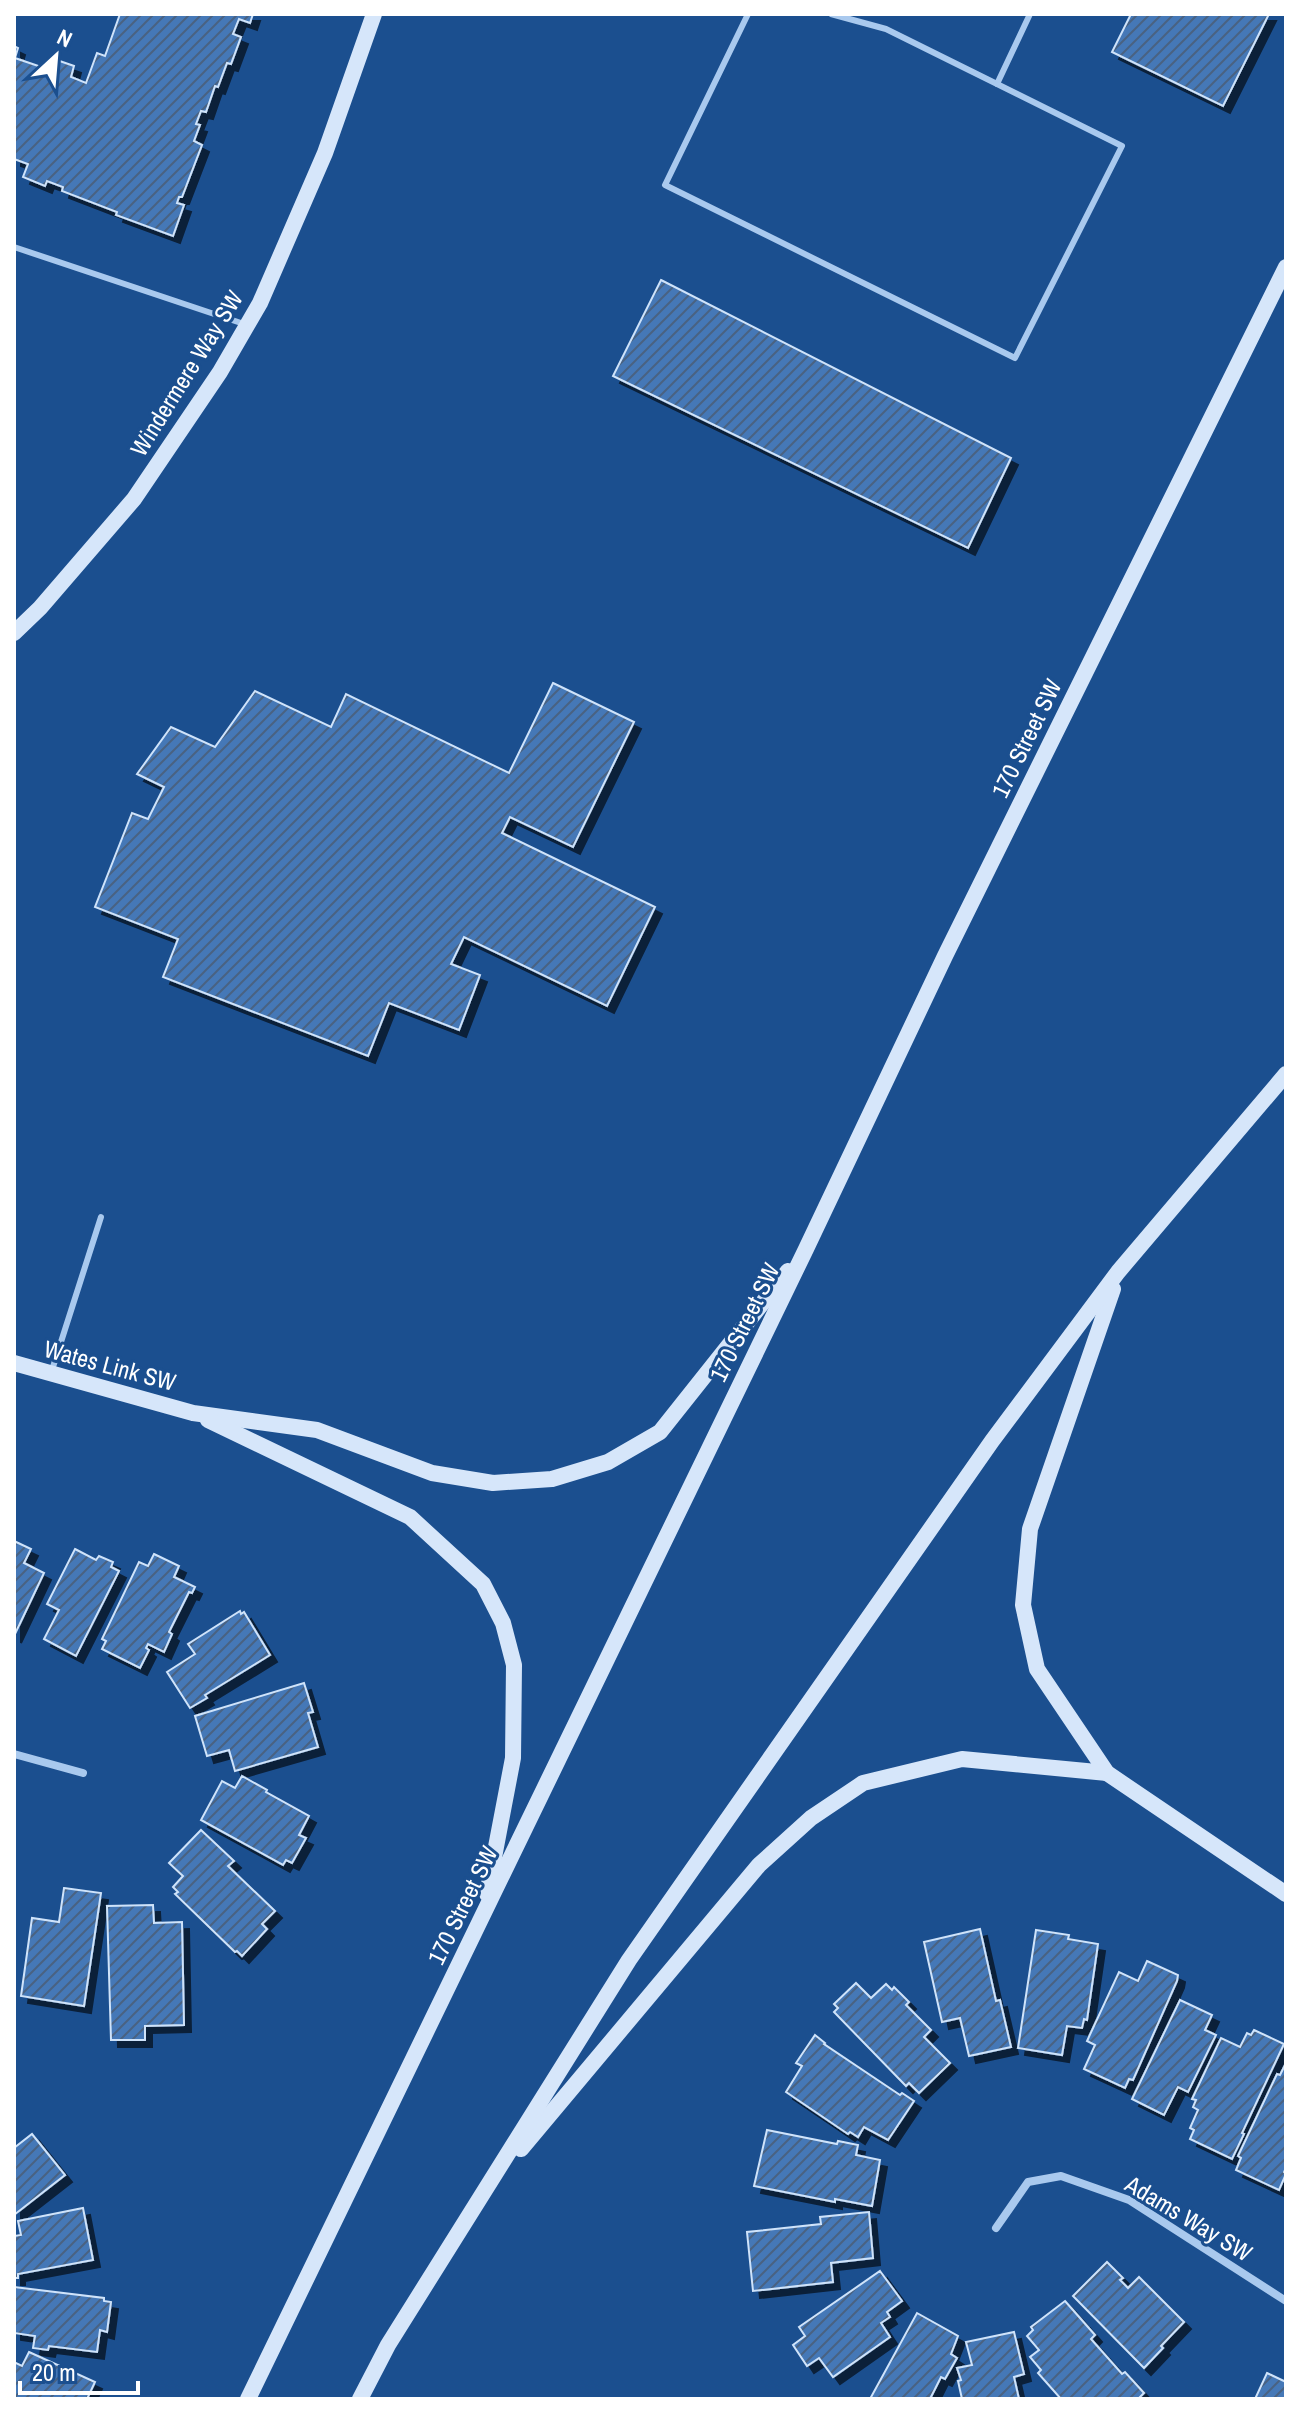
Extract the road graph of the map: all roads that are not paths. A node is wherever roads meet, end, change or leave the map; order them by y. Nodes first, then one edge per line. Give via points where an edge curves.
1 (374, 14) edge
2 (748, 14) edge
3 (831, 14) edge
4 (1030, 14) edge
5 (997, 84) junction
6 (14, 247) edge
7 (1286, 267) edge
8 (247, 325) junction
9 (14, 633) edge
10 (1286, 1074) edge
11 (101, 1217) dead end
12 (806, 1249) junction
13 (1118, 1272) junction
14 (14, 1363) edge
15 (51, 1373) junction
16 (193, 1413) junction
17 (14, 1754) edge
18 (83, 1773) dead end
19 (1107, 1773) junction
20 (1286, 1894) edge
21 (483, 1916) junction
22 (482, 2195) junction
23 (996, 2228) dead end
24 (1286, 2301) edge
25 (248, 2399) edge
26 (360, 2399) edge

1 - 8 main road, Windermere Way SW via 325,153
2 - 5 lane via 665,185 1015,358 1122,146
3 - 5 lane via 886,29
4 - 5 lane
6 - 8 lane
7 - 12 main road, 170 Street SW
8 - 9 main road, Windermere Way SW via 134,499
10 - 13 main road
11 - 15 lane
12 - 16 main road via 660,1432 608,1462 552,1479 493,1483 432,1473 317,1430
12 - 21 main road, 170 Street SW
13 - 19 main road via 1030,1529 1023,1605 1037,1669
13 - 22 main road via 992,1441 646,1936
14 - 15 main road, Wates Link SW
15 - 16 main road, Wates Link SW
16 - 21 main road via 410,1517 483,1584 503,1623 514,1665 513,1758
17 - 18 street
19 - 20 main road
19 - 22 main road via 962,1759 863,1783 811,1818 759,1865
21 - 25 main road, 170 Street SW
22 - 26 main road
23 - 24 street, Adams Way SW via 1028,2182 1061,2176 1129,2200

